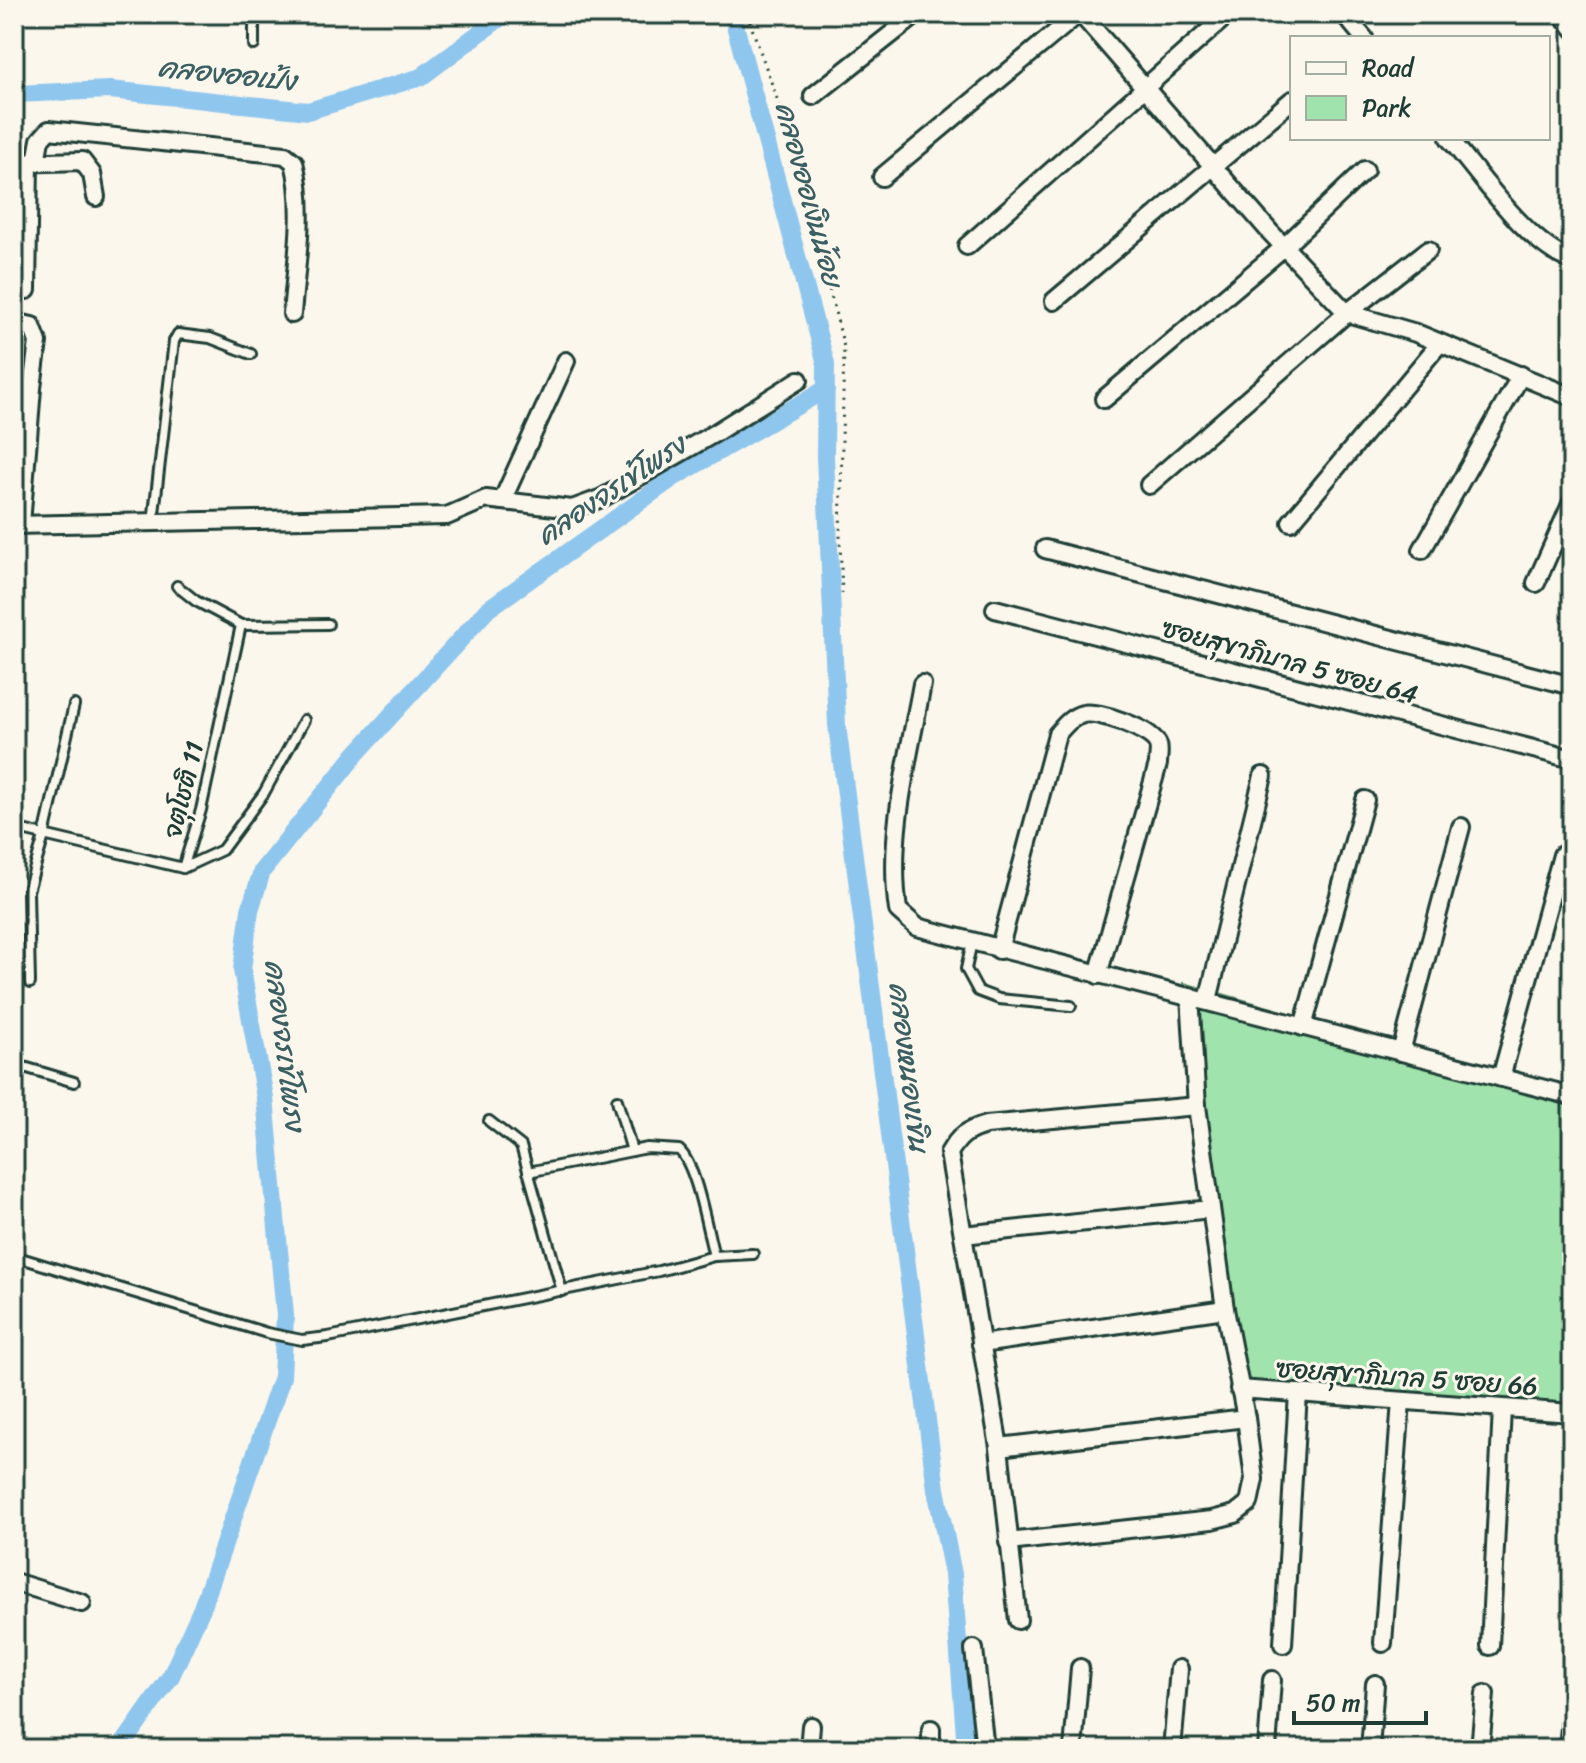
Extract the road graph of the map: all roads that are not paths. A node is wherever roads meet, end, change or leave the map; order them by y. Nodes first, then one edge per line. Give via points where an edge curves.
1 (254, 14) edge
2 (917, 14) edge
3 (1079, 14) edge
4 (1344, 14) edge
5 (1556, 14) edge
6 (1227, 15) edge
7 (1572, 33) edge
8 (1362, 36) edge
9 (254, 45) dead end
10 (1145, 89) junction
11 (813, 96) dead end
12 (1290, 102) edge
13 (1451, 140) edge
14 (26, 163) edge
15 (1214, 168) junction
16 (1365, 170) dead end
17 (882, 177) dead end
18 (96, 197) dead end
19 (967, 246) dead end
20 (1284, 247) junction
21 (1428, 250) dead end
22 (1572, 260) edge
23 (27, 290) dead end
24 (1054, 301) dead end
25 (1347, 313) junction
26 (292, 314) dead end
27 (14, 322) edge
28 (1440, 343) junction
29 (251, 354) dead end
30 (566, 361) dead end
31 (1521, 375) junction
32 (799, 380) dead end
33 (1572, 397) edge
34 (1104, 399) dead end
35 (1149, 485) dead end
36 (502, 501) junction
37 (1572, 502) edge
38 (153, 522) junction
39 (1291, 522) dead end
40 (18, 525) edge
41 (1045, 549) dead end
42 (1422, 550) dead end
43 (1536, 583) dead end
44 (177, 586) dead end
45 (995, 609) dead end
46 (328, 624) dead end
47 (241, 625) junction
48 (922, 684) dead end
49 (1572, 686) edge
50 (74, 705) dead end
51 (304, 720) dead end
52 (1572, 759) edge
53 (1263, 776) dead end
54 (1365, 800) dead end
55 (1461, 827) dead end
56 (14, 828) edge
57 (44, 836) junction
58 (1562, 855) dead end
59 (183, 868) junction
60 (972, 942) junction
61 (999, 950) junction
62 (1098, 975) junction
63 (30, 983) dead end
64 (1190, 996) junction
65 (1208, 1000) junction
66 (1071, 1006) dead end
67 (1303, 1027) junction
68 (1401, 1052) junction
69 (14, 1064) edge
70 (1501, 1078) junction
71 (74, 1082) dead end
72 (1572, 1096) edge
73 (617, 1100) dead end
74 (1197, 1106) junction
75 (489, 1121) dead end
76 (632, 1151) junction
77 (528, 1172) junction
78 (1211, 1209) junction
79 (963, 1235) junction
80 (753, 1254) dead end
81 (14, 1256) edge
82 (714, 1256) junction
83 (562, 1291) junction
84 (1225, 1309) junction
85 (981, 1344) junction
86 (1239, 1389) junction
87 (1298, 1393) junction
88 (1401, 1401) junction
89 (1502, 1409) junction
90 (1572, 1413) edge
91 (1246, 1418) junction
92 (999, 1447) junction
93 (1008, 1542) junction
94 (14, 1582) edge
95 (82, 1603) dead end
96 (1018, 1620) dead end
97 (1383, 1643) dead end
98 (1283, 1644) dead end
99 (1490, 1646) dead end
100 (974, 1649) dead end
101 (1080, 1668) dead end
102 (1179, 1669) dead end
103 (1272, 1680) dead end
104 (1375, 1684) dead end
105 (1485, 1694) dead end
106 (1572, 1706) edge
107 (811, 1726) dead end
108 (931, 1729) dead end
109 (809, 1749) edge
110 (931, 1749) edge
111 (985, 1749) edge
112 (1073, 1749) edge
113 (1172, 1749) edge
114 (1267, 1749) edge
115 (1370, 1749) edge
116 (1480, 1749) edge
117 (1568, 1749) edge

1 - 9 lane
2 - 11 street
3 - 10 street
3 - 17 street
4 - 8 street
5 - 7 lane
6 - 10 street
10 - 15 street
10 - 19 street
12 - 15 street
13 - 22 street via 1525,227 1559,257
14 - 18 street via 82,161 92,174
14 - 23 street
14 - 26 street via 49,130 285,155 294,162 299,233
15 - 20 street
15 - 24 street
16 - 20 street
20 - 25 street
20 - 34 street
21 - 25 street
25 - 28 street
25 - 35 street
27 - 40 street via 32,326 38,342
28 - 31 street
28 - 39 street
29 - 38 lane via 210,338 178,334
30 - 36 street
31 - 33 street
31 - 42 street
32 - 36 street via 602,498 572,509
36 - 38 street via 486,499 447,516
37 - 43 street
38 - 40 street
41 - 49 street
44 - 47 lane
45 - 52 street, ซอยสุขาภิบาล 5 ซอย 64
46 - 47 lane
47 - 59 lane, จตุโชติ 11 via 201,810
48 - 60 street via 894,863 898,910 917,927
50 - 57 lane
51 - 59 lane via 264,793 222,850
53 - 65 street
54 - 67 street
55 - 68 street
56 - 57 lane, จตุโชติ 11
57 - 59 lane, จตุโชติ 11
57 - 63 lane via 27,902
58 - 70 street
60 - 61 street
60 - 66 lane via 966,969 978,991 999,999
61 - 62 street
61 - 62 street via 1057,734 1085,713 1109,718 1152,735 1159,747
62 - 64 street
64 - 65 street
64 - 74 street
65 - 67 street
67 - 68 street
68 - 70 street
69 - 71 lane
70 - 72 street
73 - 76 lane
74 - 78 street
74 - 79 street via 970,1129 949,1153
75 - 77 lane via 521,1146
76 - 77 lane
76 - 82 lane via 668,1147 685,1155
77 - 83 lane
78 - 79 street
78 - 84 street
79 - 85 street
80 - 82 lane
81 - 83 lane via 302,1340
82 - 83 lane
84 - 85 street
84 - 86 street
85 - 92 street
86 - 87 street, ซอยสุขาภิบาล 5 ซอย 66
86 - 91 street
87 - 88 street, ซอยสุขาภิบาล 5 ซอย 66
87 - 98 street
88 - 89 street, ซอยสุขาภิบาล 5 ซอย 66
88 - 97 street
89 - 90 street, ซอยสุขาภิบาล 5 ซอย 66
89 - 99 street
91 - 92 street
91 - 93 street via 1254,1479 1249,1503 1235,1514
92 - 93 street
93 - 96 street
94 - 95 street
100 - 111 street
101 - 112 street
102 - 113 street
103 - 114 street
104 - 115 street
105 - 116 street
106 - 117 street
107 - 109 street
108 - 110 street

